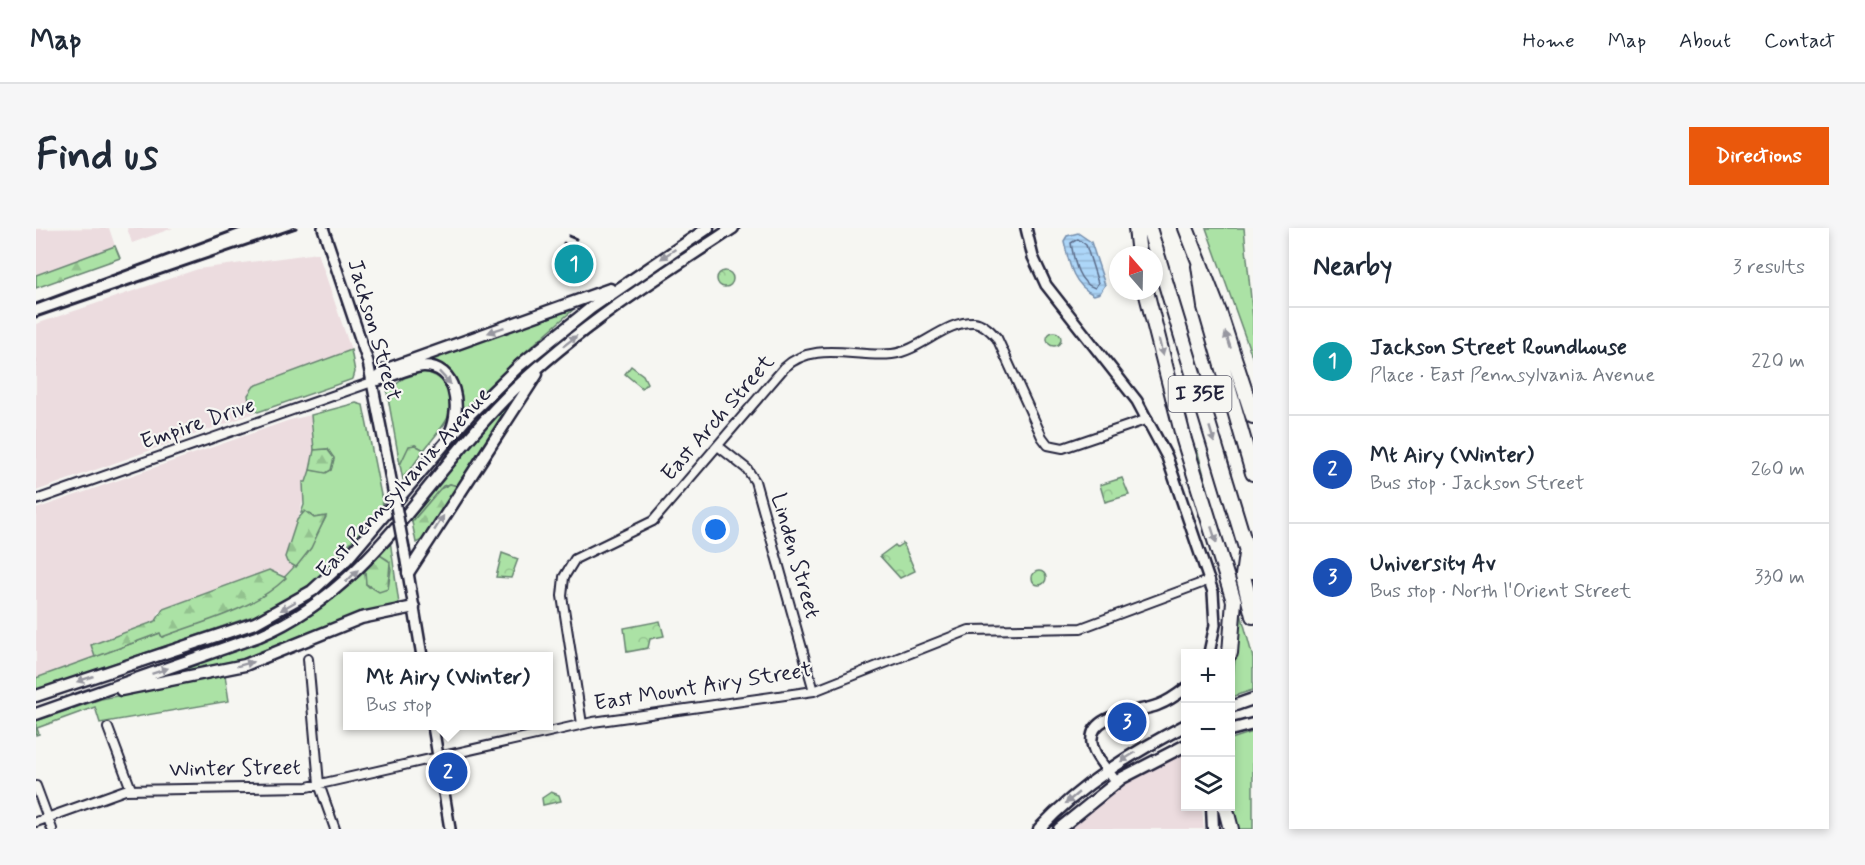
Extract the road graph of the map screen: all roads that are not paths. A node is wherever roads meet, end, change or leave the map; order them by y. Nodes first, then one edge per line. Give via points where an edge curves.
1 (323, 228) edge
2 (708, 228) edge
3 (733, 228) edge
4 (1026, 228) edge
5 (1136, 228) edge
6 (1186, 228) edge
7 (1150, 233) edge
8 (1138, 246) edge
9 (1199, 266) junction
10 (630, 280) junction
11 (1148, 300) edge
12 (546, 361) junction
13 (372, 382) junction
14 (1253, 416) edge
15 (1148, 419) junction
16 (443, 444) junction
17 (718, 446) junction
18 (1253, 472) edge
19 (36, 500) edge
20 (1247, 549) junction
21 (1253, 571) edge
22 (408, 573) junction
23 (1210, 580) junction
24 (414, 607) junction
25 (1253, 616) edge
26 (1210, 649) edge
27 (1230, 649) edge
28 (421, 652) edge
29 (308, 659) dead end
30 (814, 691) junction
31 (1181, 691) edge
32 (36, 696) edge
33 (85, 697) junction
34 (1253, 699) edge
35 (1235, 705) edge
36 (36, 714) edge
37 (582, 724) junction
38 (1253, 724) edge
39 (1181, 727) edge
40 (108, 728) dead end
41 (1235, 729) edge
42 (434, 730) edge
43 (1181, 747) edge
44 (438, 756) junction
45 (1108, 770) junction
46 (1116, 782) junction
47 (319, 784) junction
48 (36, 786) edge
49 (131, 789) junction
50 (1212, 811) edge
51 (1226, 811) edge
52 (48, 818) junction
53 (36, 822) edge
54 (52, 829) edge
55 (335, 829) edge
56 (450, 829) edge
57 (1039, 829) edge
58 (1059, 829) edge
59 (1213, 829) edge
60 (1231, 829) edge

1 - 13 street, Jackson Street
2 -> 10 main road, East Pennsylvania Avenue
12 -> 3 main road, East Pennsylvania Avenue via 600,318
4 - 15 street via 1046,285
5 - 8 highway
6 - 9 highway, I 35E
7 -> 20 highway, I 35E
14 -> 9 highway, I 35E via 1219,312
9 - 18 highway via 1205,307
10 -> 13 main road via 387,369
10 - 16 main road, East Pennsylvania Avenue via 553,336
11 -> 27 highway via 1184,440 1234,601
22 -> 12 main road
33 -> 12 main road, East Pennsylvania Avenue via 266,633 331,595 366,561 495,408
13 -> 16 main road via 422,366 441,371 453,388 457,413
13 - 19 street, Empire Drive
13 - 22 street, Jackson Street, bridge
15 - 17 street, East Arch Street via 1063,448 1048,445 997,338 974,322 892,354 818,352 796,358
15 - 23 street via 1167,457
16 -> 32 main road, East Pennsylvania Avenue via 347,559 298,600 255,623
17 - 30 street, Linden Street via 747,469 755,481
17 - 37 street, East Arch Street via 653,521 575,559 564,577 562,596
20 - 21 highway, I 35E
20 - 25 highway via 1243,576
22 - 24 street, Jackson Street
23 - 26 street via 1216,614
23 - 30 street, East Mount Airy Street via 1081,628 969,630
24 - 28 street, Jackson Street
33 -> 24 main road via 244,665 361,618
29 - 47 street
30 - 37 street, East Mount Airy Street
31 - 45 street via 1159,705 1097,725 1092,742
33 - 36 main road, East Pennsylvania Avenue
34 - 35 main road
37 - 44 street, East Mount Airy Street
38 - 41 main road
39 -> 45 main road
40 - 49 street
42 - 44 street
43 - 46 main road
44 - 47 street, Winter Street
44 - 56 street
45 - 46 street
45 -> 57 main road
46 - 58 main road
47 - 49 street, Winter Street
47 - 55 street
48 - 52 street
49 - 52 street, Winter Street
50 - 59 main road
51 - 60 highway
52 - 53 street, Winter Street
52 - 54 street

